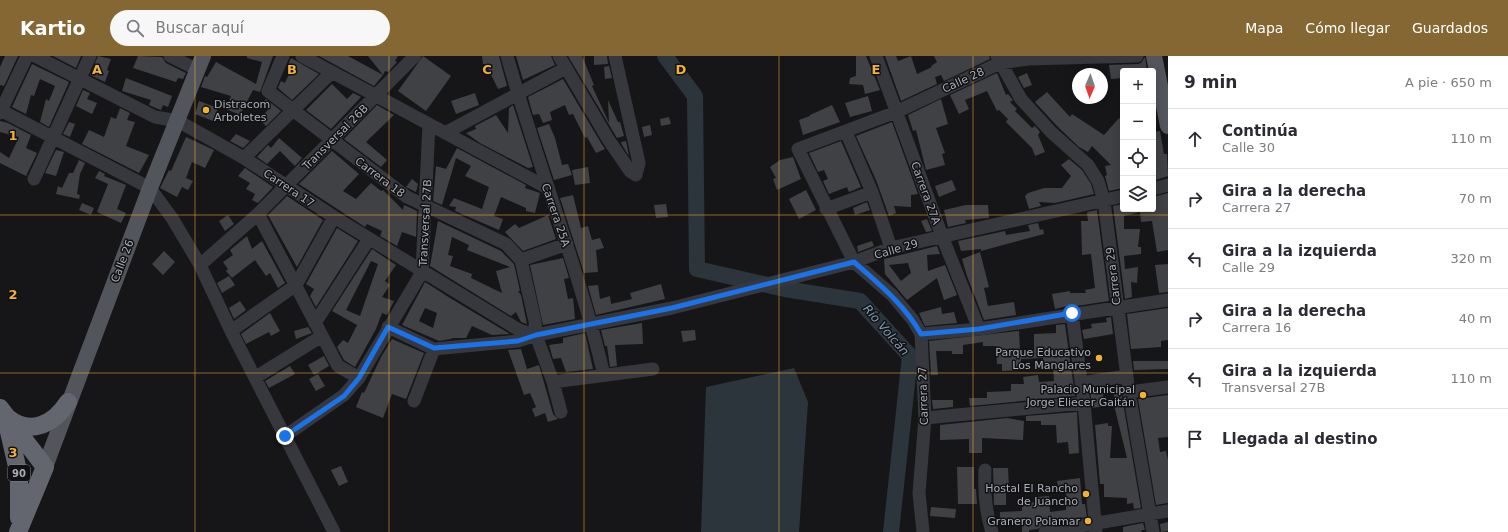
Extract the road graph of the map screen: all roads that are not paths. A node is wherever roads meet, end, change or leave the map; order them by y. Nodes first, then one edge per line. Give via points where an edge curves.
1 (27, 56) edge
2 (35, 56) edge
3 (90, 56) edge
4 (170, 56) edge
5 (283, 56) edge
6 (302, 56) edge
7 (414, 56) edge
8 (507, 56) edge
9 (559, 56) edge
10 (615, 56) edge
11 (876, 56) edge
12 (1137, 56) edge
13 (1154, 56) edge
14 (1056, 57) edge
15 (1087, 57) edge
16 (998, 59) edge
17 (200, 63) edge
18 (566, 68) junction
19 (332, 72) junction
20 (81, 79) junction
21 (518, 94) junction
22 (378, 95) junction
23 (293, 110) junction
24 (0, 111) edge
25 (896, 112) junction
26 (178, 121) junction
27 (429, 124) junction
28 (1168, 126) edge
29 (846, 132) junction
30 (445, 133) junction
31 (53, 138) junction
32 (332, 141) junction
33 (244, 158) junction
34 (34, 179) dead end
35 (287, 186) junction
36 (1168, 186) edge
37 (546, 187) junction
38 (150, 188) junction
39 (1156, 188) edge
40 (872, 192) junction
41 (1120, 197) edge
42 (1104, 201) junction
43 (426, 207) junction
44 (826, 209) junction
45 (258, 214) junction
46 (334, 217) junction
47 (942, 236) junction
48 (370, 240) junction
49 (566, 244) junction
50 (891, 248) junction
51 (521, 260) junction
52 (854, 262) junction
53 (200, 265) junction
54 (422, 272) junction
55 (296, 285) junction
56 (1168, 300) edge
57 (1117, 307) junction
58 (1072, 313) junction
59 (315, 323) junction
60 (592, 324) junction
61 (388, 327) junction
62 (979, 329) junction
63 (231, 331) junction
64 (921, 334) junction
65 (536, 335) junction
66 (322, 336) junction
67 (434, 348) junction
68 (653, 370) dead end
69 (604, 375) junction
70 (1127, 376) junction
71 (256, 377) junction
72 (359, 378) junction
73 (553, 382) junction
74 (1081, 383) junction
75 (1168, 387) edge
76 (1129, 392) junction
77 (414, 401) dead end
78 (68, 402) junction
79 (1084, 403) junction
80 (3, 412) edge
81 (561, 412) dead end
82 (925, 418) junction
83 (285, 436) junction
84 (45, 467) junction
85 (985, 470) dead end
86 (1168, 510) edge
87 (1150, 513) junction
88 (1096, 527) edge
89 (18, 532) edge
90 (334, 532) edge
91 (923, 532) edge
92 (992, 532) edge
93 (1045, 532) edge
94 (1153, 532) edge

1 - 24 street
2 - 20 street, Carrera 17
3 - 20 street
4 - 17 street
5 - 23 street, Carrera 18 via 268,91
6 - 19 street
7 - 22 street, Transversal 26B
8 - 21 street, Carrera 25A
9 - 18 street
10 - 18 street via 639,163 636,175 630,171 608,139
11 - 25 street, Carrera 27A
12 - 15 street, Calle 28
13 - 28 main road
14 - 15 street, Calle 28
14 - 16 street, Calle 28
16 - 25 street, Calle 28
16 - 42 street, Carrera 29 via 1021,98 1051,132 1088,165 1098,181
17 - 26 main road, Calle 26 / 90
18 - 21 street
19 - 22 street
19 - 23 street
20 - 26 street, Carrera 17 via 155,117
20 - 31 street
21 - 30 street
21 - 37 street, Carrera 25A
22 - 27 street
22 - 32 street, Transversal 26B
23 - 32 street, Carrera 18
23 - 33 street
24 - 31 street
25 - 29 street, Calle 28
25 - 47 street, Carrera 27A
26 - 33 street, Carrera 17
26 - 38 main road, Calle 26 / 90
27 - 30 street
27 - 43 street, Transversal 27B
29 - 40 street
29 - 44 street, Calle 28 via 798,149
30 - 37 street
31 - 34 street
31 - 38 street
32 - 35 street, Transversal 26B
32 - 43 street, Carrera 18 via 407,197
33 - 35 street, Carrera 17
35 - 45 street, Transversal 26B
35 - 46 street, Carrera 17
36 - 39 street
37 - 49 street, Carrera 25A
38 - 53 street via 172,218
38 - 78 main road, Calle 26 / 90
40 - 44 street
40 - 50 street
41 - 42 street, Calle 29
42 - 47 street, Calle 29
42 - 57 street, Carrera 29
43 - 51 street, Carrera 18 via 506,244
43 - 54 street, Transversal 27B
44 - 52 street
45 - 53 street, Transversal 26B
45 - 55 street
46 - 48 street, Carrera 17
46 - 55 street
47 - 50 street, Calle 29
47 - 62 street, Carrera 27A
48 - 54 street, Carrera 17
48 - 59 street
49 - 51 street
49 - 60 street, Carrera 25A
50 - 52 street, Calle 29
51 - 65 street
52 - 60 street, Calle 29 via 672,308
52 - 64 street, Carrera 27 via 892,295
53 - 63 street
54 - 61 street, Transversal 27B
54 - 65 street, Carrera 17 via 519,330
55 - 59 street
55 - 63 street
56 - 57 street
57 - 58 street
57 - 70 street, Carrera 29
58 - 62 street
58 - 74 street
59 - 66 street
60 - 65 street, Calle 29
60 - 69 street, Carrera 25A
61 - 67 street
61 - 72 street, Transversal 27B
62 - 64 street
63 - 71 street
64 - 82 street, Carrera 27
65 - 67 street, Calle 29 via 518,341
65 - 73 street
66 - 71 street
66 - 72 street via 338,366
67 - 77 street
68 - 69 street
69 - 73 street
70 - 74 street
70 - 76 street, Carrera 29
71 - 83 street
72 - 83 street, Transversal 27B via 344,396
73 - 81 street
74 - 79 street
75 - 76 street
76 - 87 street, Carrera 29
78 - 80 highway via 62,413 40,426 27,427 15,424
78 - 84 main road, Calle 26 / 90
79 - 82 street
79 - 88 street
80 - 84 highway, 90
80 - 89 highway, 90 via 19,475
82 - 91 street, Carrera 27 via 919,493
83 - 90 street
84 - 89 highway, 90
85 - 92 street via 985,513
86 - 87 street
87 - 88 street
87 - 94 street, Carrera 29
88 - 93 street

